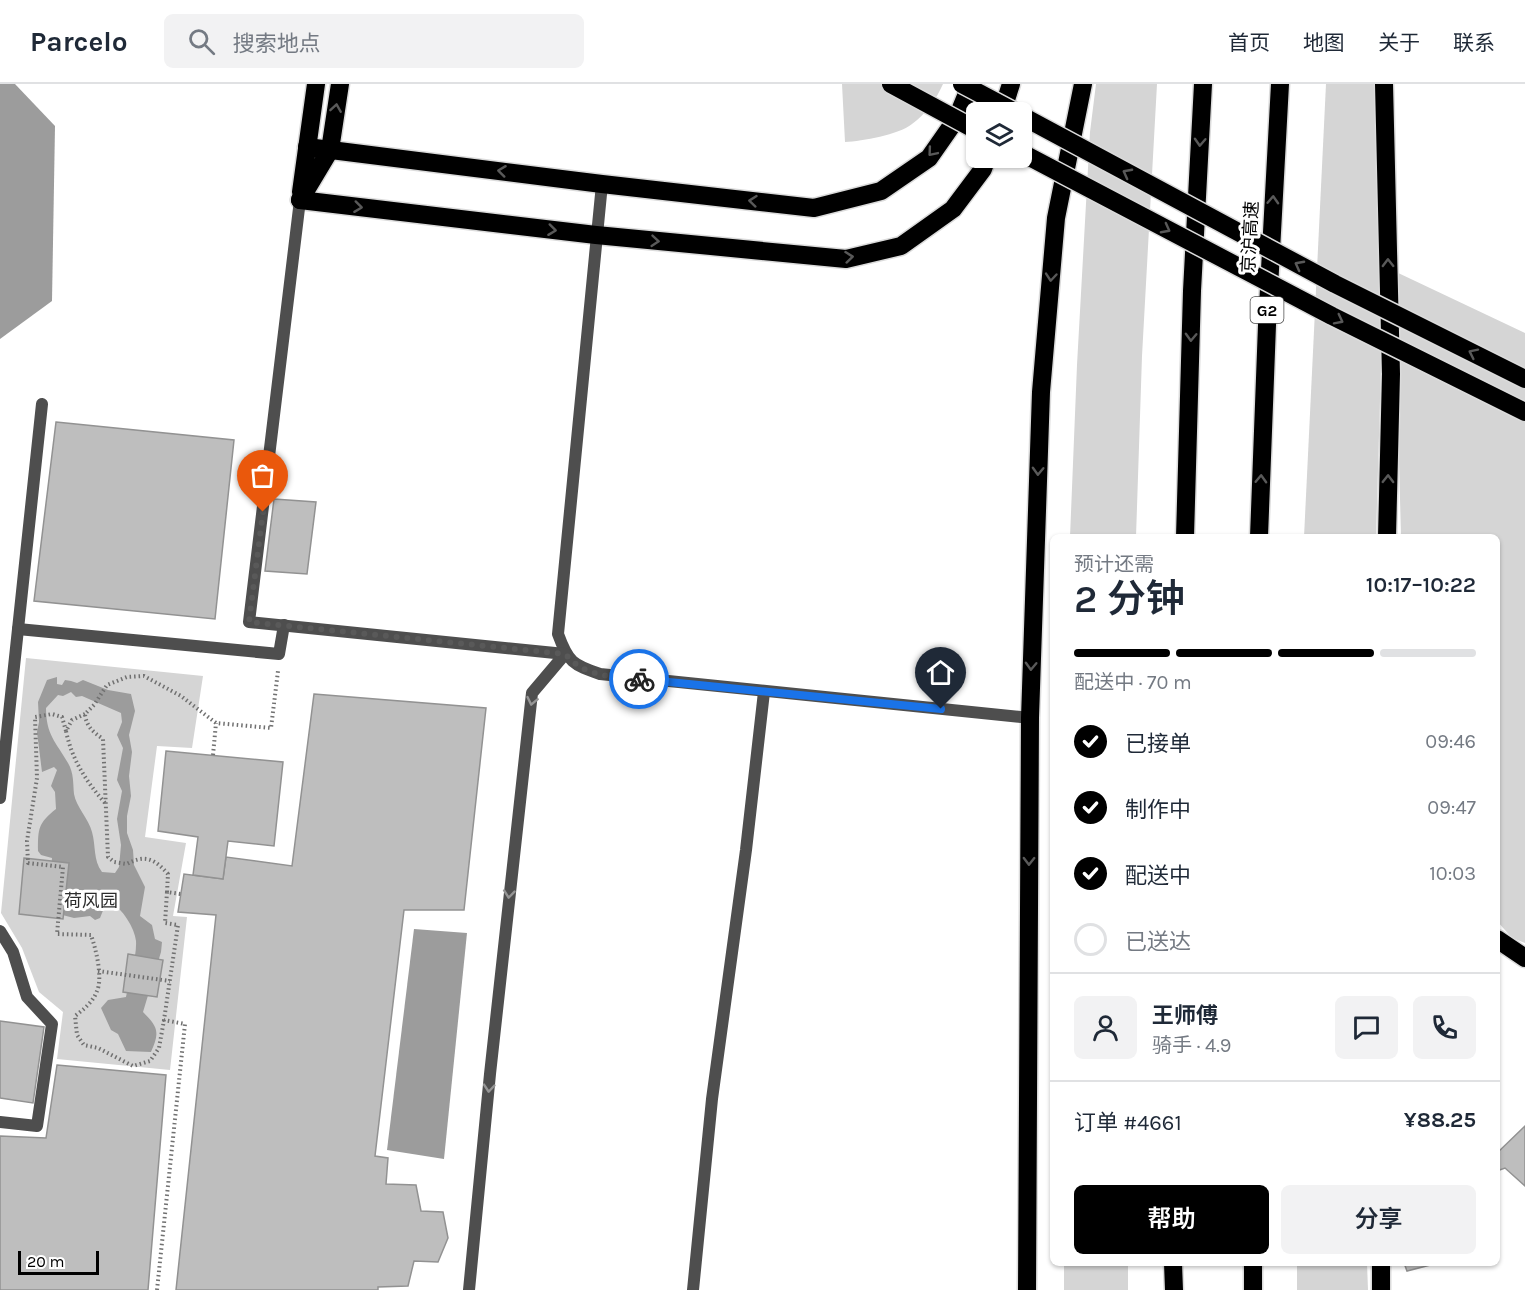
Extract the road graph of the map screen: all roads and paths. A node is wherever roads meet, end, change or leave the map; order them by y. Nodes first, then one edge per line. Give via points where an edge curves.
1 (316, 84) edge
2 (340, 84) edge
3 (891, 84) edge
4 (962, 84) edge
5 (971, 84) edge
6 (1011, 84) edge
7 (1083, 84) edge
8 (1203, 84) edge
9 (1280, 84) edge
10 (1384, 84) edge
11 (996, 102) edge
12 (1005, 102) edge
13 (1032, 121) edge
14 (966, 125) edge
15 (308, 147) junction
16 (330, 150) junction
17 (1032, 158) edge
18 (983, 168) edge
19 (602, 184) junction
20 (300, 200) junction
21 (596, 235) junction
22 (1525, 379) edge
23 (42, 404) dead end
24 (1525, 412) edge
25 (1185, 534) edge
26 (1259, 534) edge
27 (1387, 534) edge
28 (284, 625) junction
29 (18, 629) junction
30 (279, 654) junction
31 (565, 654) junction
32 (764, 692) junction
33 (85, 714) junction
34 (1030, 718) junction
35 (216, 723) junction
36 (66, 731) junction
37 (213, 755) dead end
38 (0, 798) edge
39 (105, 804) junction
40 (167, 892) junction
41 (181, 894) dead end
42 (0, 931) edge
43 (1500, 941) edge
44 (1525, 958) edge
45 (98, 971) junction
46 (170, 981) junction
47 (164, 1020) junction
48 (0, 1122) edge
49 (1173, 1266) edge
50 (1253, 1266) edge
51 (1381, 1266) edge
52 (157, 1290) edge
53 (469, 1290) edge
54 (693, 1290) edge
55 (1027, 1290) edge
56 (1174, 1290) edge
57 (1253, 1290) edge
58 (1381, 1290) edge

1 - 15 highway
16 -> 2 highway
3 - 14 highway, bridge
4 - 11 highway, bridge
5 -> 19 highway via 957,118 929,158 881,191 814,208
6 - 12 highway
7 -> 34 highway via 1056,218 1041,392
8 -> 25 highway
26 -> 9 highway, 京沪高速 / G2
27 -> 10 highway via 1391,374
22 -> 13 highway, bridge via 1335,284
15 - 16 highway
15 - 20 highway
19 -> 16 highway
16 - 20 highway
17 -> 24 highway, bridge
21 -> 18 highway via 846,259 901,246 953,209
19 - 21 street
20 -> 21 highway
20 - 28 street via 249,622
21 - 31 street via 558,634
23 - 29 street
28 - 30 street
28 - 31 street
29 - 30 street
29 - 38 street
30 - 35 path via 271,728
31 - 32 street via 579,667 600,675
31 -> 53 street via 532,693
32 - 34 street
32 - 54 street via 712,1099
33 - 35 path via 107,685 127,677 144,676 181,696
33 - 36 path via 72,720
33 - 39 path via 92,731 103,739
34 -> 55 highway
35 - 37 path
36 - 39 path via 70,752
36 - 45 path via 62,717 34,717 37,777 27,841 28,863 63,867 57,934 92,935
39 - 40 path via 108,857 127,864 136,859 154,860 168,874
40 - 41 path
40 - 46 path via 165,923 178,925
42 - 48 street via 13,952 27,997 52,1024 37,1125
43 - 44 highway
45 - 46 path
45 - 47 path via 98,990 90,1004 75,1016 77,1035 84,1045 132,1066 150,1061 159,1048
46 - 47 path
47 - 52 path via 185,1024
49 - 56 highway
50 - 57 highway
51 - 58 highway

